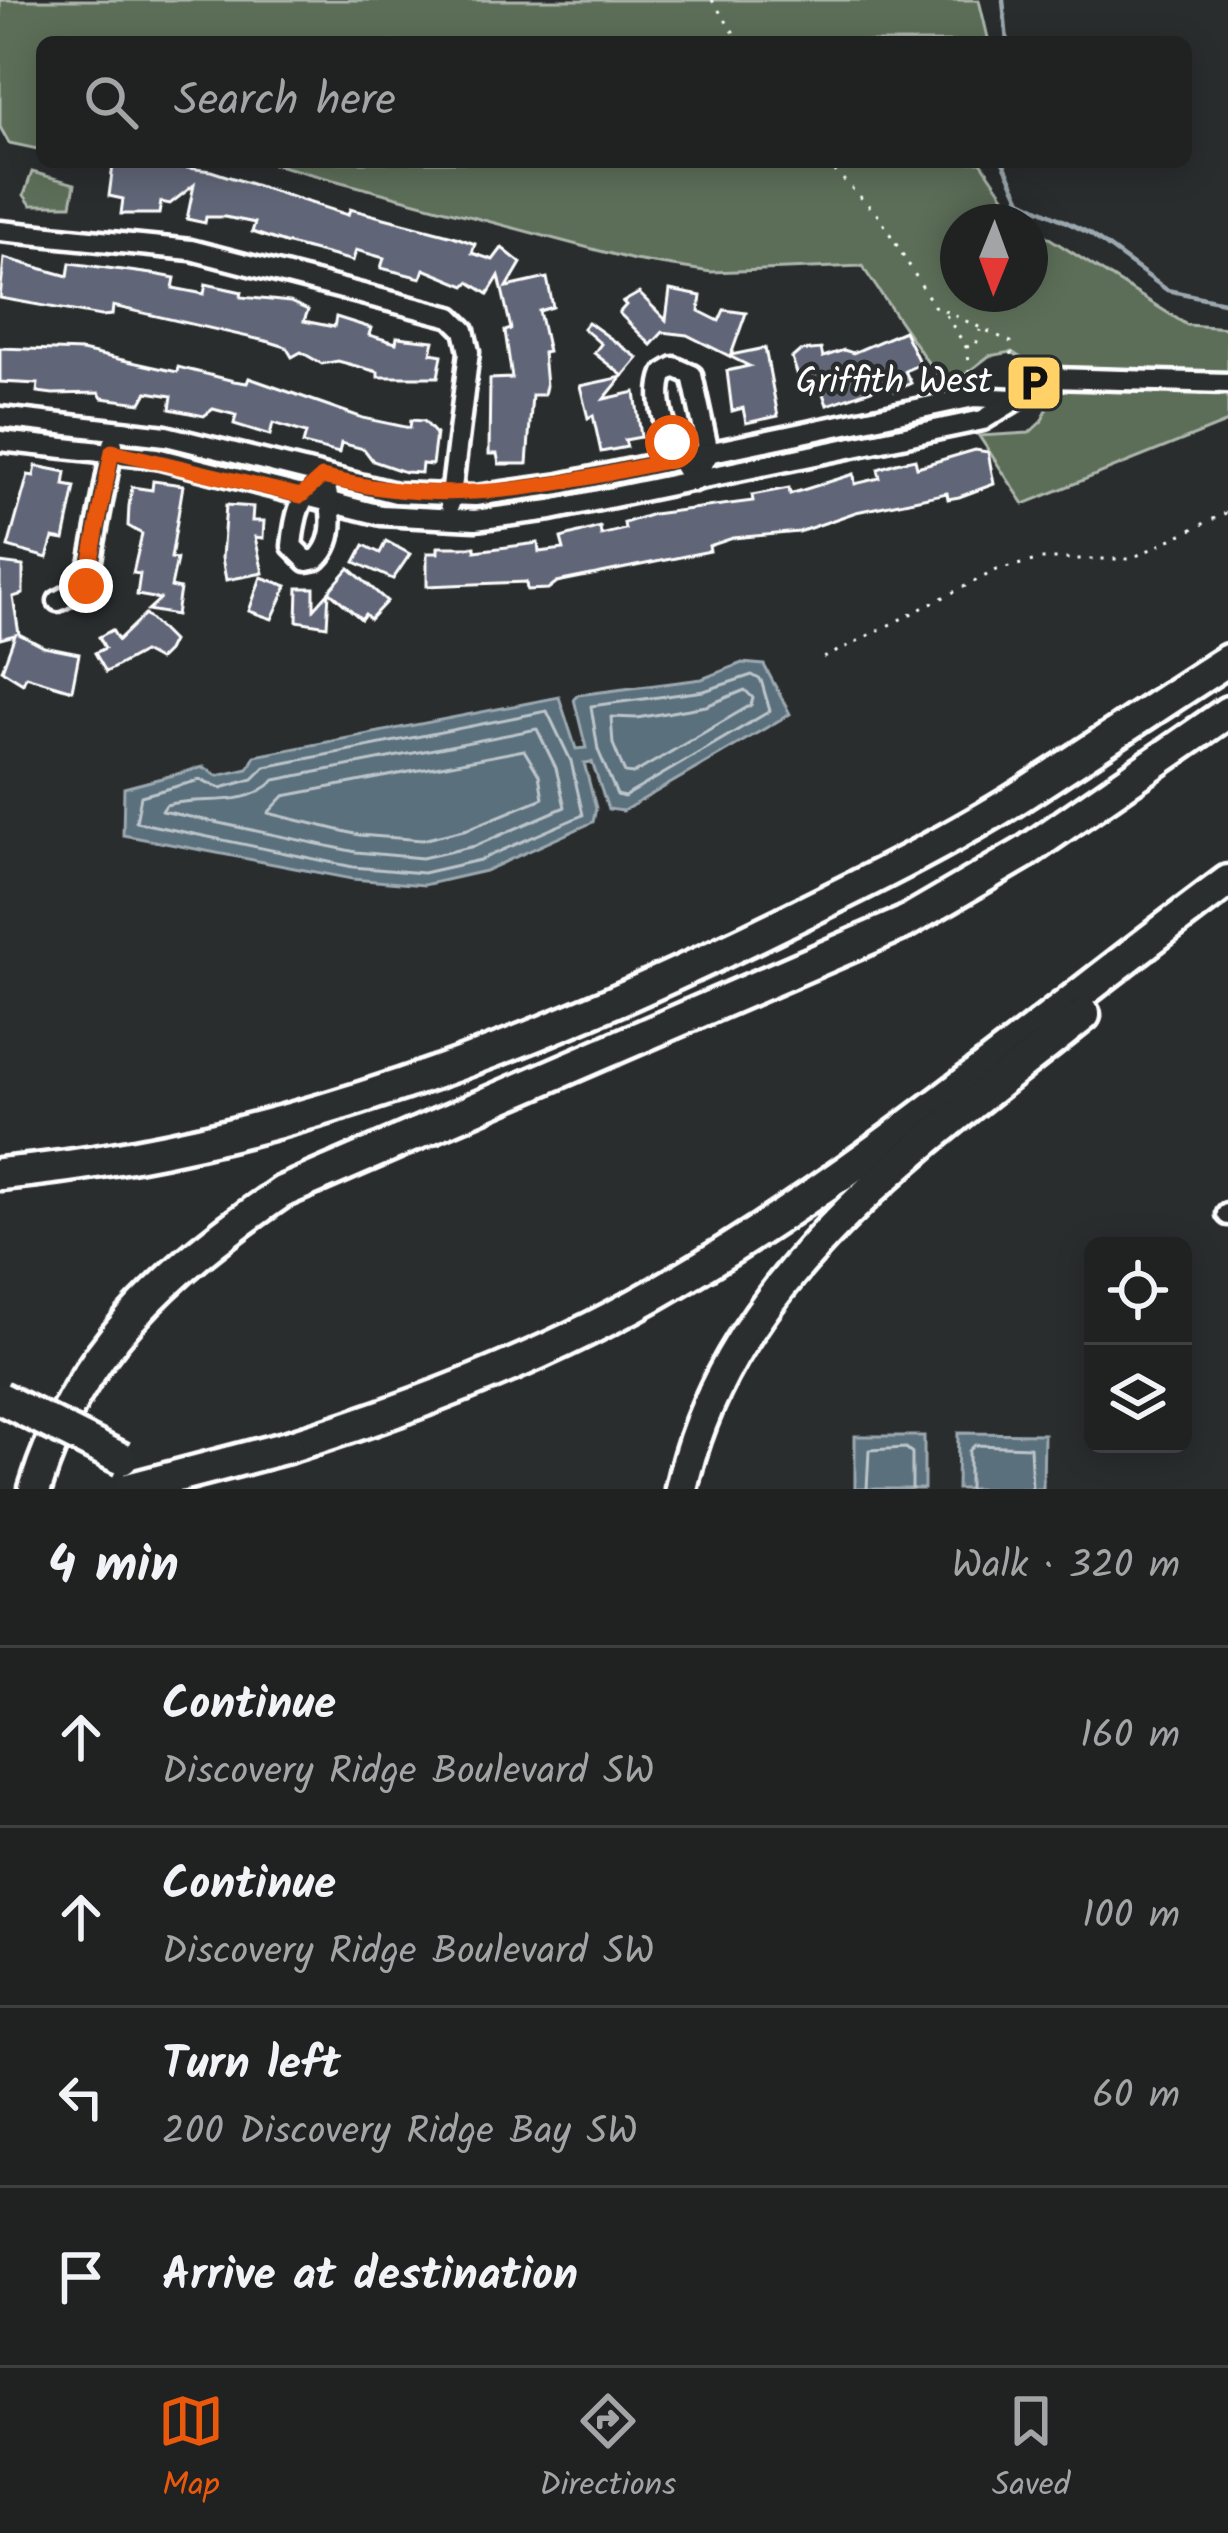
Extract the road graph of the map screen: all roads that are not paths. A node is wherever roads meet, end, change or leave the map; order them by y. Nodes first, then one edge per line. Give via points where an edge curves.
1 (0, 231) edge
2 (1228, 383) edge
3 (1013, 399) junction
4 (0, 417) edge
5 (116, 427) junction
6 (0, 441) edge
7 (112, 451) junction
8 (709, 453) junction
9 (676, 459) junction
10 (322, 477) junction
11 (694, 481) junction
12 (301, 496) junction
13 (451, 496) junction
14 (333, 505) junction
15 (449, 520) junction
16 (58, 601) dead end
17 (1228, 660) edge
18 (1228, 712) edge
19 (1228, 881) edge
20 (1228, 901) edge
21 (0, 1174) edge
22 (0, 1399) edge
23 (125, 1474) edge
24 (35, 1489) edge
25 (170, 1489) edge
26 (682, 1489) edge

1 - 13 street via 191,250 451,317 469,352
2 - 3 street via 1052,378
3 - 8 street via 974,397
3 - 11 street via 983,420
4 - 5 street
5 - 7 street
5 - 10 street
6 - 7 street
7 - 12 street
7 - 16 street via 86,586
8 - 9 street
8 - 9 street via 692,375 674,367 660,383
8 - 11 street
9 - 11 street
9 - 13 street
10 - 12 street
10 - 13 street
10 - 14 street
11 - 15 street via 522,515
12 - 14 street
12 - 14 street via 292,546 307,561 325,552
13 - 15 street
14 - 15 street
17 - 21 highway via 1006,805 864,882 529,1039 211,1137
18 - 24 highway via 1024,854 904,923 282,1192 147,1296 89,1372
19 - 23 highway, bridge via 876,1147 672,1285 374,1421 288,1447
20 - 26 highway via 824,1231 755,1316 711,1399
22 - 23 highway, bridge
23 - 25 highway

